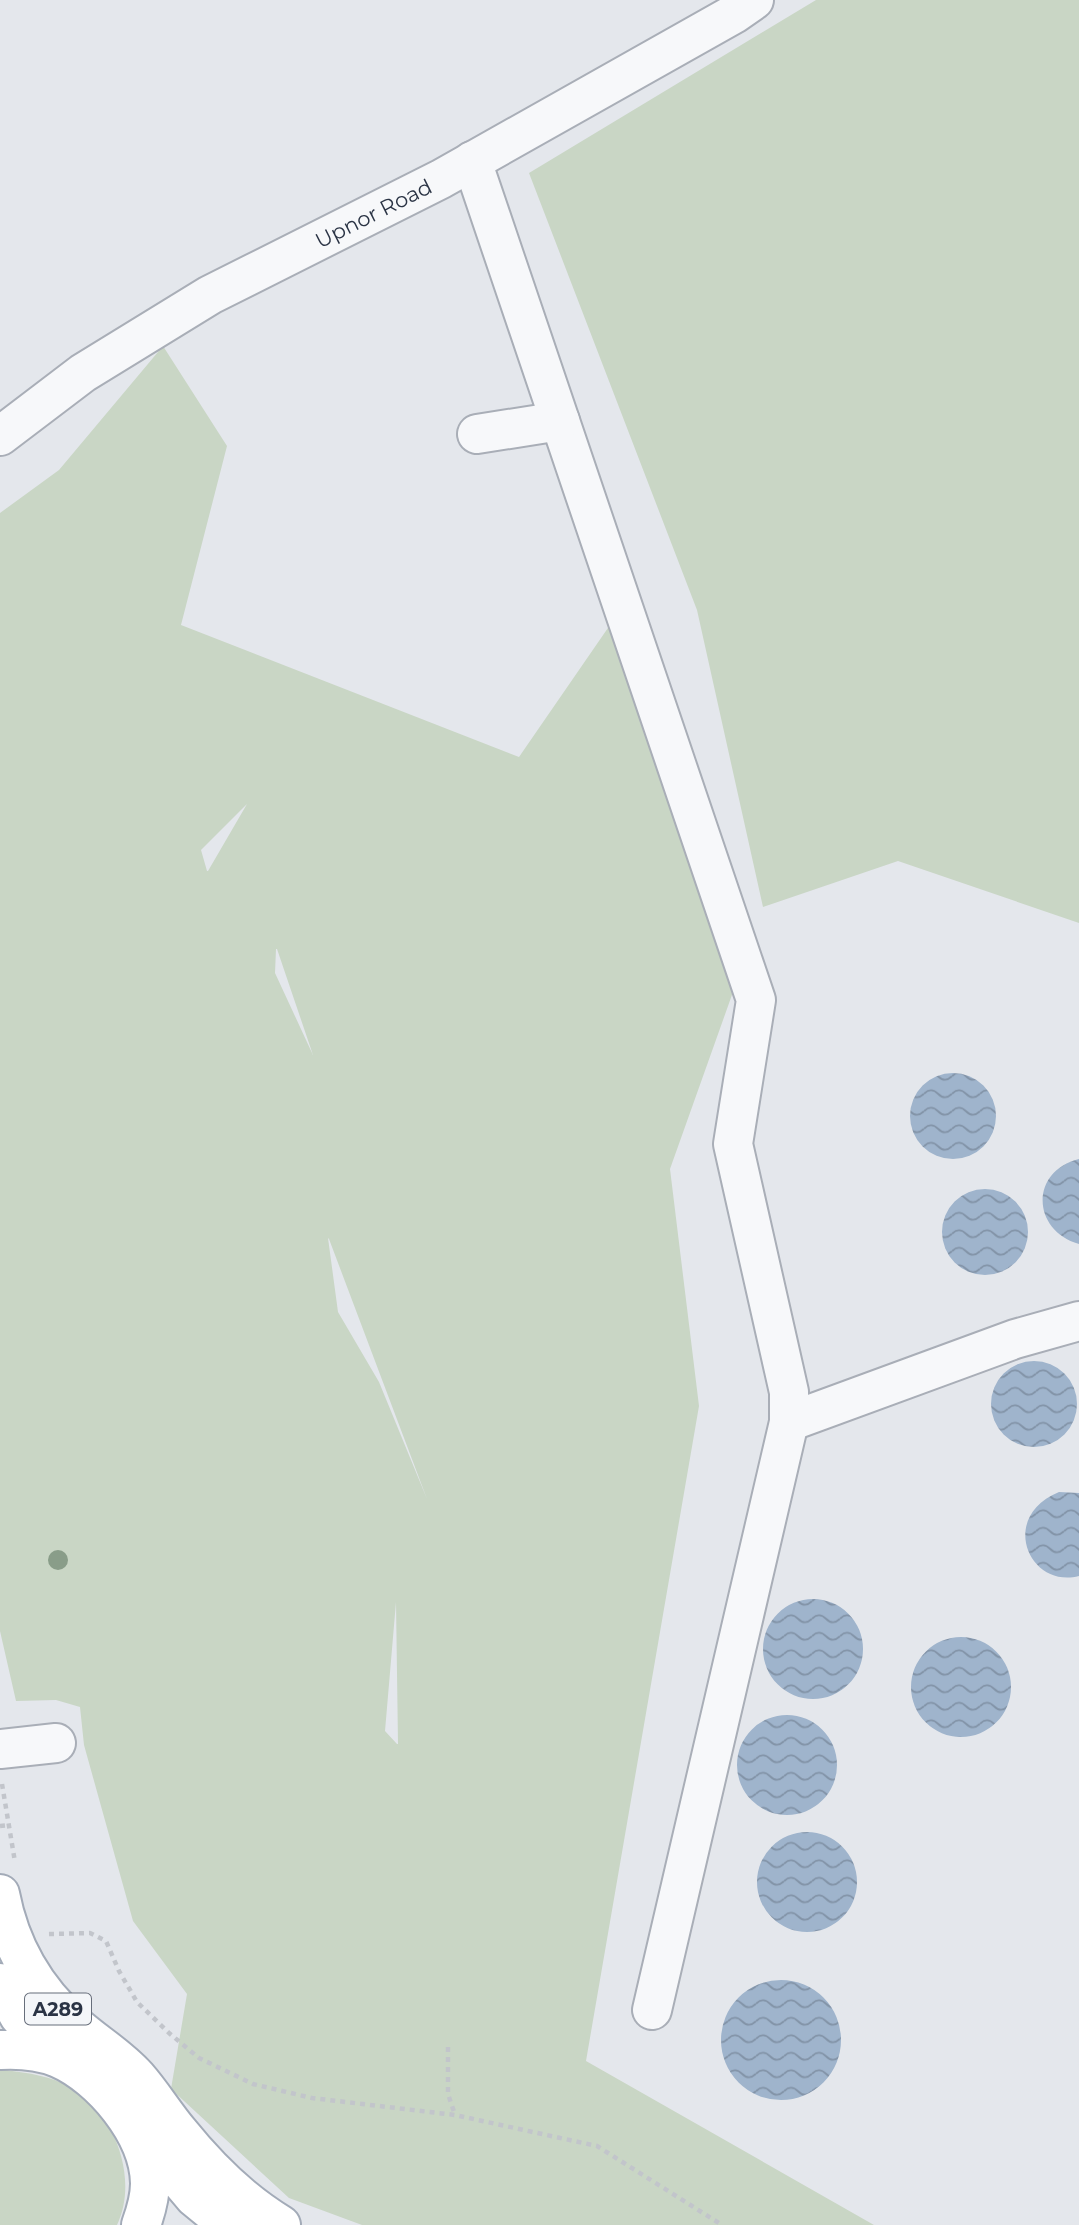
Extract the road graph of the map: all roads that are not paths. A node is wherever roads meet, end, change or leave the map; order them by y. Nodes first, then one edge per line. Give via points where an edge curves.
1 (754, 0) edge
2 (472, 161) junction
3 (560, 421) junction
4 (477, 434) dead end
5 (0, 436) edge
6 (1079, 1321) edge
7 (789, 1422) junction
8 (57, 1743) dead end
9 (0, 1749) edge
10 (0, 1894) edge
11 (0, 1983) edge
12 (652, 2010) dead end
13 (0, 2050) edge
14 (54, 2056) junction
15 (136, 2133) junction
16 (141, 2225) edge
17 (229, 2225) edge
18 (281, 2225) edge

1 - 2 street, Upnor Road
2 - 3 street
2 - 5 street, Upnor Road via 210,295 83,373
3 - 4 street
3 - 7 street via 756,1000 733,1144 789,1392
6 - 7 street via 1015,1339
7 - 12 street
8 - 9 street
10 - 18 main road, A289 via 21,1959 43,1994 119,2058 232,2189
11 - 14 main road, A289 via 19,2016
13 - 14 main road, A289
14 - 15 main road, A289 via 101,2087
15 - 16 main road, A289 via 150,2181
15 - 17 main road, A289 via 194,2197

